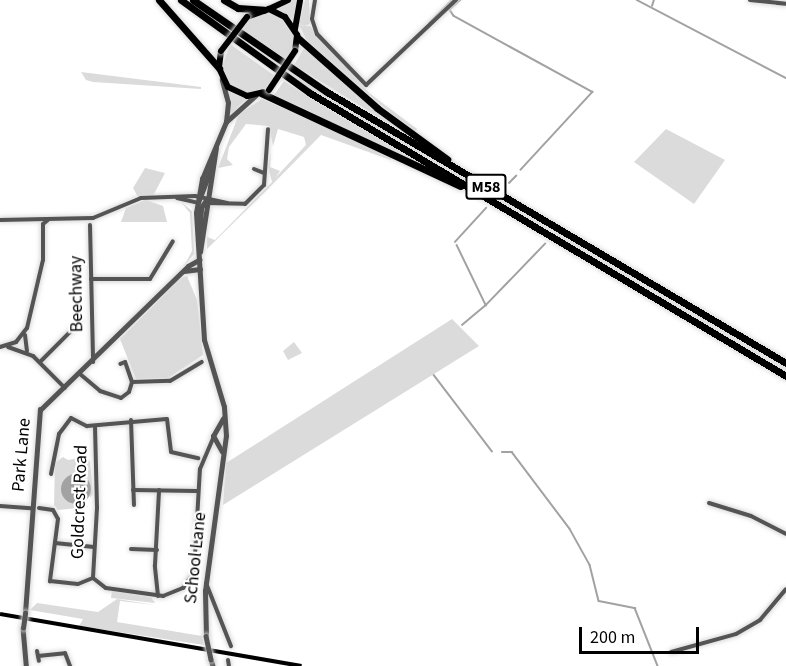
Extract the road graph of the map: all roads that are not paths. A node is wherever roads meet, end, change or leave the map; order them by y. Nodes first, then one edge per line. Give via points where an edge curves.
1 (159, 0) edge
2 (181, 0) edge
3 (193, 0) edge
4 (224, 0) edge
5 (288, 0) edge
6 (300, 0) edge
7 (315, 0) edge
8 (456, 0) edge
9 (750, 0) edge
10 (786, 4) edge
11 (266, 10) junction
12 (295, 29) junction
13 (298, 38) junction
14 (219, 68) junction
15 (222, 80) junction
16 (259, 94) junction
17 (226, 122) junction
18 (268, 129) dead end
19 (216, 148) junction
20 (215, 159) junction
21 (254, 169) dead end
22 (264, 173) junction
23 (494, 192) junction
24 (200, 196) junction
25 (175, 197) junction
26 (208, 197) junction
27 (197, 202) junction
28 (206, 203) junction
29 (226, 203) junction
30 (515, 215) junction
31 (40, 219) junction
32 (51, 219) junction
33 (0, 220) edge
34 (44, 224) junction
35 (90, 225) dead end
36 (173, 241) dead end
37 (198, 246) junction
38 (200, 259) junction
39 (200, 269) junction
40 (183, 271) junction
41 (91, 279) junction
42 (80, 322) dead end
43 (25, 333) junction
44 (2, 346) edge
45 (27, 352) junction
46 (40, 362) junction
47 (93, 362) junction
48 (202, 362) dead end
49 (786, 363) edge
50 (120, 364) dead end
51 (80, 374) junction
52 (786, 376) edge
53 (132, 382) junction
54 (65, 388) junction
55 (224, 417) junction
56 (131, 420) junction
57 (95, 426) junction
58 (218, 430) junction
59 (225, 433) junction
60 (225, 440) junction
61 (216, 441) junction
62 (222, 453) junction
63 (198, 458) dead end
64 (45, 469) dead end
65 (133, 490) junction
66 (159, 490) junction
67 (198, 491) junction
68 (709, 503) dead end
69 (134, 505) dead end
70 (0, 506) edge
71 (31, 508) junction
72 (39, 508) dead end
73 (786, 534) edge
74 (55, 543) junction
75 (94, 547) junction
76 (131, 549) dead end
77 (157, 550) junction
78 (93, 578) junction
79 (206, 583) junction
80 (786, 589) edge
81 (158, 596) junction
82 (215, 601) junction
83 (204, 604) junction
84 (231, 646) dead end
85 (671, 652) dead end
86 (38, 656) dead end
87 (228, 660) dead end
88 (26, 666) edge
89 (70, 666) edge
90 (213, 666) edge
91 (229, 666) edge

1 - 14 highway
2 - 30 highway, M58 via 287,78
3 - 23 highway, M58 via 299,75
4 - 11 highway via 238,8
5 - 11 main road
6 - 12 main road
7 - 8 street via 312,19 317,34 366,85
9 - 10 street
11 - 12 main road via 285,17
11 - 14 main road, bridge via 247,16 221,51
12 - 13 main road
13 - 16 main road, bridge via 295,51 269,90
13 - 23 highway, M58 via 399,126
14 - 15 main road
15 - 16 main road via 237,93
15 - 17 street via 228,103
16 - 17 street
16 - 30 highway, M58 via 380,147
17 - 19 street
18 - 22 street
19 - 20 street, School Lane
19 - 24 street, School Lane
20 - 24 street, School Lane
20 - 26 street, School Lane
21 - 22 street
22 - 29 street via 264,185 248,202
23 - 49 highway, M58
24 - 25 street
24 - 26 street
24 - 27 street, School Lane
25 - 27 street
25 - 32 street via 137,198 93,218
26 - 28 street, School Lane
26 - 29 street
27 - 28 street
27 - 37 street, School Lane
28 - 29 street
28 - 37 street, School Lane
28 - 38 street, School Lane
30 - 52 highway, M58
31 - 32 street
31 - 33 street
31 - 34 street
32 - 34 street
34 - 43 street via 42,266
35 - 41 street, Beechway
36 - 41 street via 150,279
37 - 38 street, School Lane
38 - 39 street, School Lane
38 - 40 street, Park Lane
39 - 40 street
39 - 55 street, School Lane via 206,352
40 - 47 street, Park Lane
41 - 47 street, Beechway
42 - 46 street
43 - 44 street
43 - 45 street
44 - 45 street
45 - 46 street
46 - 54 street
47 - 51 street, Park Lane
48 - 53 street via 170,381
50 - 53 street via 125,362
51 - 53 street via 100,391 117,398 128,394
51 - 54 street, Park Lane
54 - 71 street, Park Lane via 43,406 37,418
55 - 58 street
55 - 59 street, School Lane
56 - 57 street, Goldcrest Road
56 - 63 street, Goldcrest Road via 168,419 171,452
56 - 65 street
57 - 64 street via 71,418 51,472
57 - 75 street, Goldcrest Road
58 - 59 street
58 - 61 street
59 - 60 street, School Lane
60 - 61 street
60 - 62 street, School Lane
61 - 62 street, School Lane
61 - 67 street via 207,448
62 - 79 street, School Lane
65 - 66 street
65 - 69 street
66 - 67 street
66 - 77 street
67 - 81 street via 194,572 179,591
68 - 73 street via 751,516
70 - 71 street
71 - 88 street, Park Lane, bridge via 23,628
72 - 74 street via 49,506 57,516
74 - 75 street
74 - 78 street via 50,581 78,584
75 - 78 street, Goldcrest Road
76 - 77 street
77 - 81 street
78 - 81 street, Goldcrest Road via 105,588
79 - 82 street
79 - 83 street, School Lane
80 - 85 street via 760,620 736,634
82 - 83 street
82 - 84 street
83 - 90 street, School Lane, bridge
86 - 89 street via 65,653
87 - 91 street

